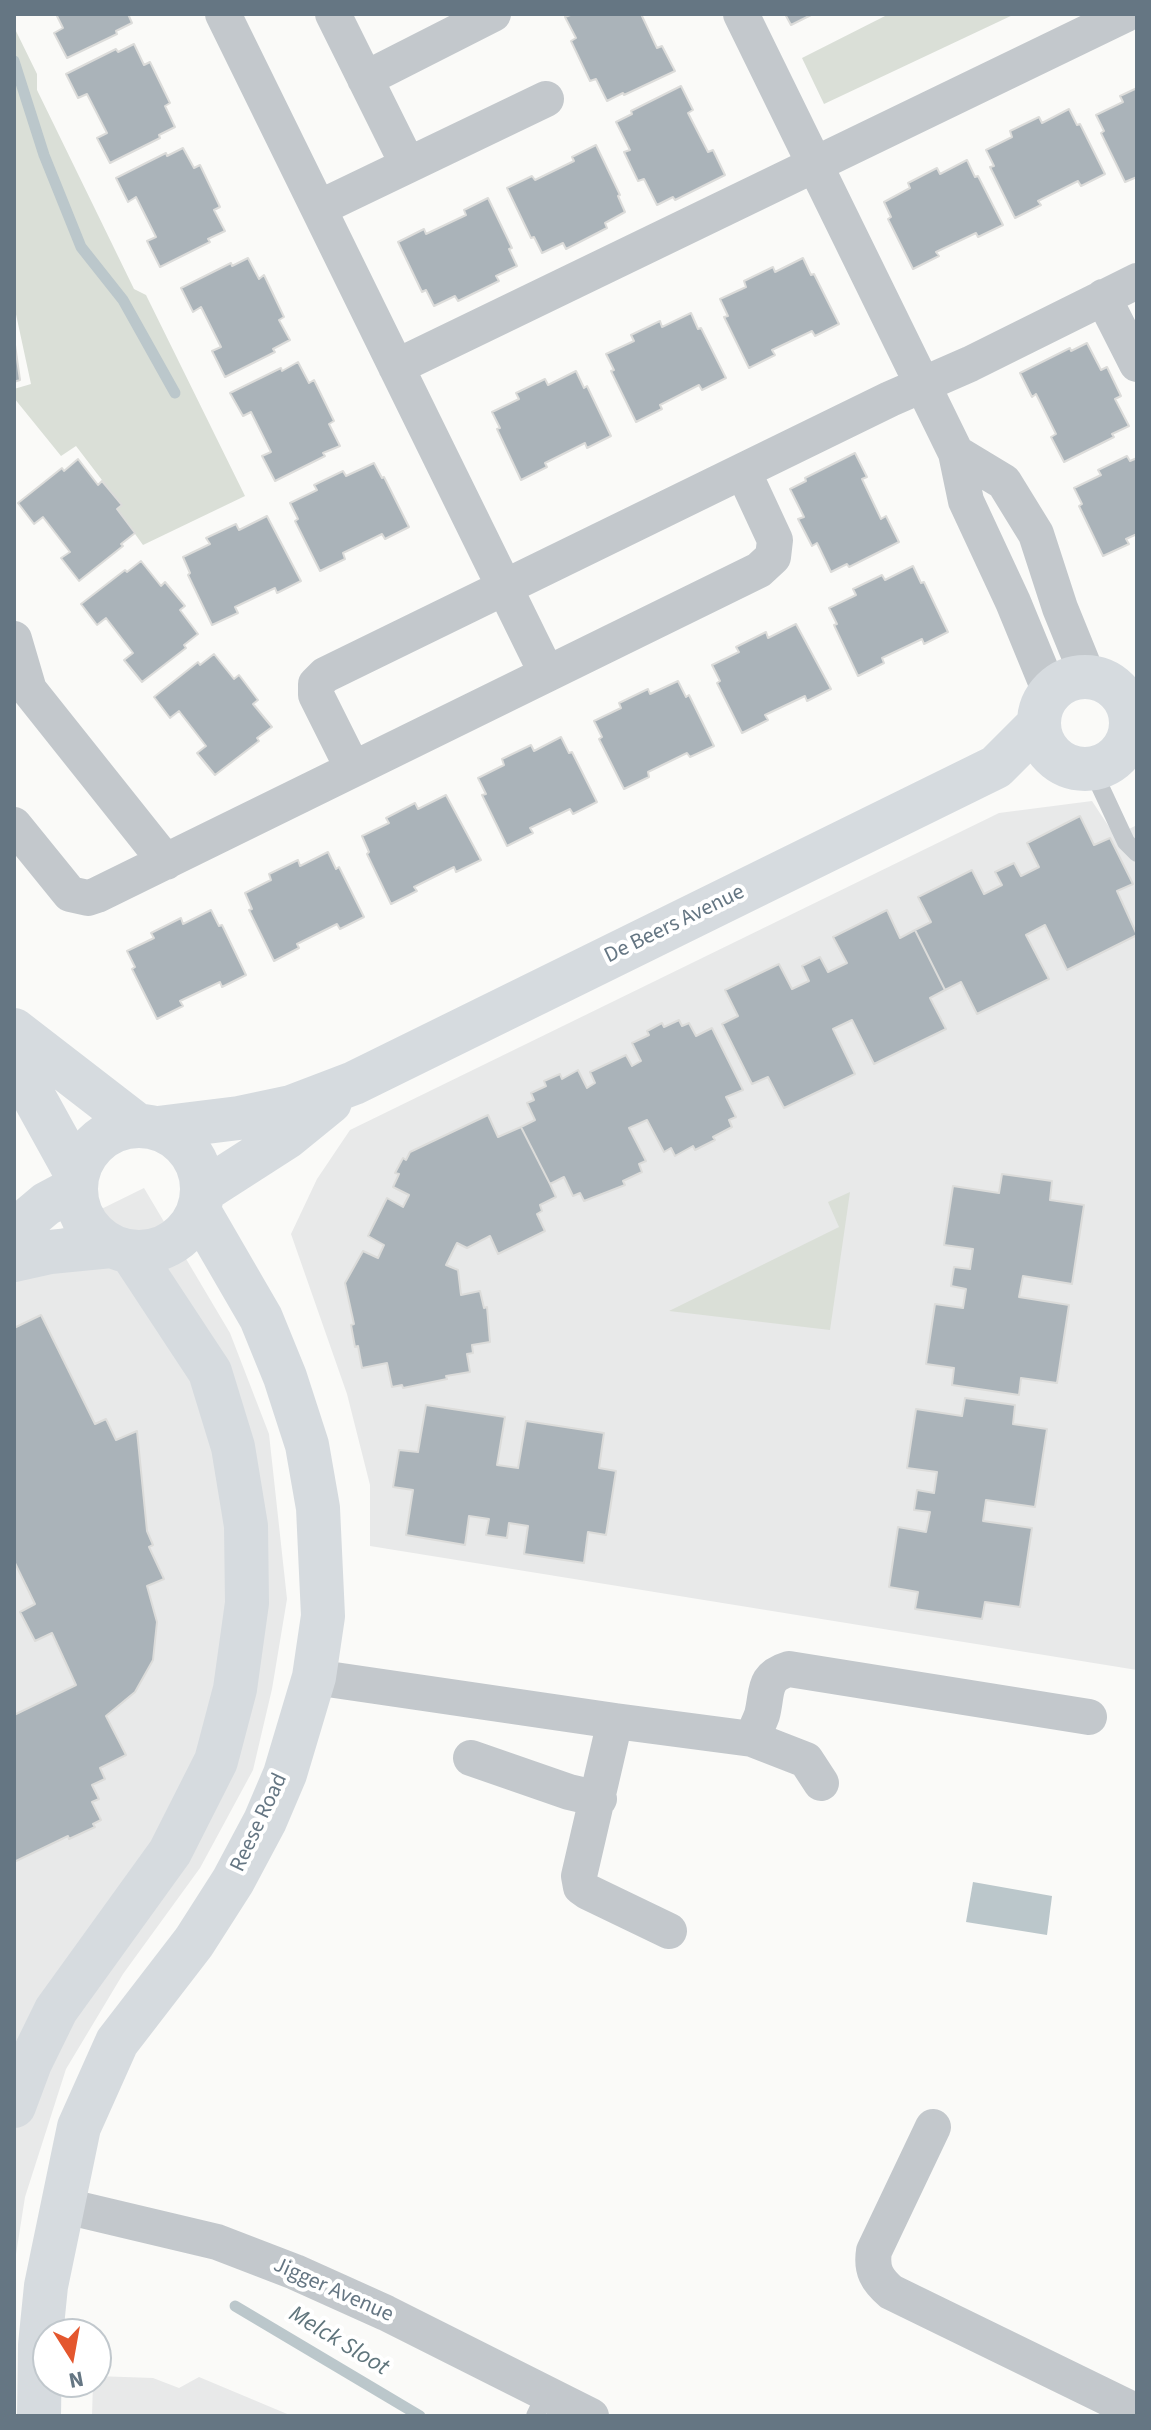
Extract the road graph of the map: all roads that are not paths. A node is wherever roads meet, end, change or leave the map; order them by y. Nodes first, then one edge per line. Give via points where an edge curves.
1 (223, 14) edge
2 (333, 14) edge
3 (493, 14) edge
4 (741, 14) edge
5 (1126, 14) edge
6 (365, 79) junction
7 (546, 99) dead end
8 (815, 164) junction
9 (408, 165) junction
10 (319, 208) junction
11 (1137, 281) edge
12 (1103, 297) junction
13 (1137, 364) edge
14 (396, 367) junction
15 (923, 384) junction
16 (956, 453) junction
17 (743, 471) junction
18 (505, 588) junction
19 (1060, 608) junction
20 (1022, 625) junction
21 (14, 639) edge
22 (547, 674) junction
23 (1100, 701) edge
24 (996, 767) junction
25 (1078, 768) junction
26 (353, 769) junction
27 (14, 825) edge
28 (1137, 853) edge
29 (166, 862) junction
30 (14, 1030) edge
31 (14, 1061) edge
32 (354, 1083) junction
33 (148, 1126) junction
34 (76, 1181) junction
35 (201, 1201) junction
36 (14, 1231) edge
37 (121, 1249) junction
38 (14, 1260) edge
39 (314, 1677) junction
40 (1089, 1717) dead end
41 (615, 1721) junction
42 (752, 1739) junction
43 (471, 1758) dead end
44 (821, 1783) dead end
45 (599, 1799) junction
46 (669, 1931) dead end
47 (14, 2106) edge
48 (933, 2127) dead end
49 (61, 2205) junction
50 (540, 2405) edge
51 (1137, 2412) edge
52 (39, 2416) edge
53 (591, 2416) edge

1 - 10 street
2 - 6 street
3 - 6 street
4 - 8 street
5 - 8 street
6 - 9 street
7 - 9 street
8 - 14 street
8 - 15 street
9 - 10 street
10 - 14 street
11 - 12 street
12 - 13 street
12 - 15 street
14 - 18 street
15 - 16 street
15 - 17 street
16 - 19 street via 1004,482 1036,534
16 - 20 street via 966,501
17 - 18 street
17 - 22 street via 775,540 767,564
18 - 22 street
18 - 26 street via 320,679 316,695
19 - 20 street
19 - 23 street
20 - 23 street
21 - 29 street via 29,690
22 - 26 street
23 - 24 street, De Beers Avenue
23 - 25 street via 1129,739 1116,759
23 - 25 street via 1042,742 1052,756
24 - 25 street, De Beers Avenue
24 - 32 street, De Beers Avenue
25 - 28 lane
26 - 29 street
27 - 29 street via 79,898 97,895
30 - 33 street
31 - 34 street
32 - 33 street, De Beers Avenue via 291,1107 239,1118
32 - 35 street, De Beers Avenue
33 - 34 street via 117,1129 99,1139 85,1155
33 - 35 street via 177,1137 191,1152 201,1170
34 - 36 street
34 - 37 street via 81,1216 93,1233
35 - 37 street via 188,1229 172,1243 152,1251
35 - 39 street, Reese Road via 261,1318 307,1445 318,1508 323,1616
37 - 38 street via 50,1252
37 - 47 street via 210,1372 233,1447 246,1526 247,1603 235,1689 216,1761 170,1852 56,2010
39 - 41 street
39 - 49 street, Reese Road via 285,1774 233,1881 194,1942 117,2042 79,2127
40 - 42 street via 789,1669 775,1673 767,1685
41 - 42 street
41 - 45 street
42 - 44 street via 806,1760
43 - 45 street
45 - 46 street via 579,1876 581,1887
48 - 51 street via 874,2251 872,2264 880,2283
49 - 50 street, Jigger Avenue via 217,2242 295,2272 386,2313
49 - 52 street, Reese Road via 46,2286
50 - 53 street, Jigger Avenue

